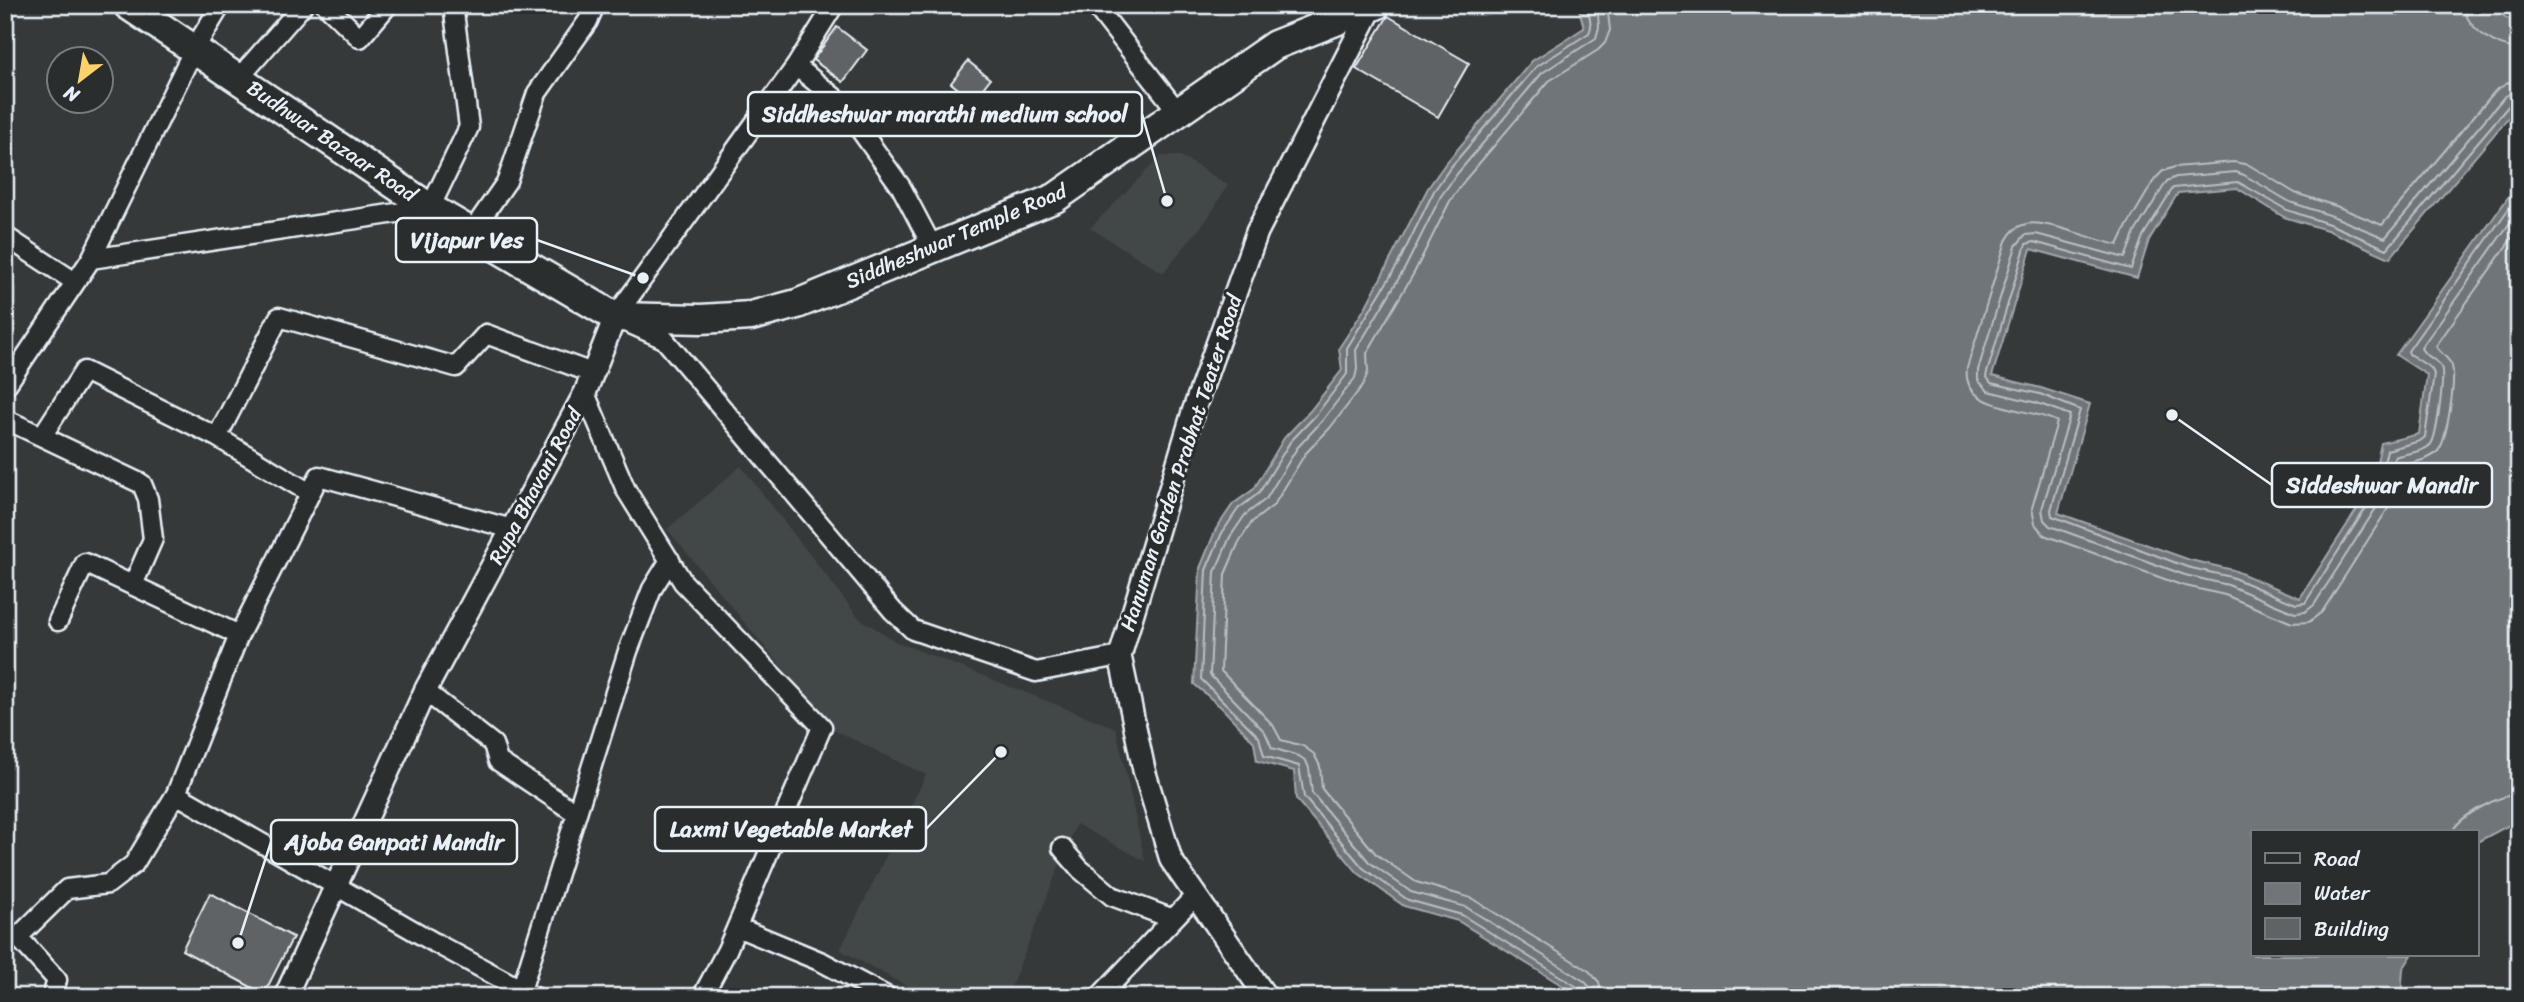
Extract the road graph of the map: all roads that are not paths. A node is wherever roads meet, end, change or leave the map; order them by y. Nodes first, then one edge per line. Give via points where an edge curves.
1 (128, 5) edge
2 (221, 5) edge
3 (303, 5) edge
4 (326, 5) edge
5 (388, 5) edge
6 (453, 5) edge
7 (595, 5) edge
8 (834, 5) edge
9 (1096, 5) edge
10 (1373, 6) edge
11 (193, 51) junction
12 (796, 66) junction
13 (239, 78) junction
14 (1178, 112) junction
15 (430, 208) junction
16 (471, 233) junction
17 (5, 236) edge
18 (933, 248) junction
19 (91, 260) junction
20 (75, 282) junction
21 (615, 317) junction
22 (588, 383) junction
23 (5, 387) edge
24 (5, 419) edge
25 (42, 436) junction
26 (217, 438) junction
27 (310, 493) junction
28 (512, 530) junction
29 (670, 561) junction
30 (133, 585) junction
31 (58, 621) dead end
32 (239, 635) junction
33 (1120, 656) junction
34 (425, 691) junction
35 (176, 794) junction
36 (576, 813) junction
37 (1062, 848) dead end
38 (336, 887) junction
39 (1195, 896) junction
40 (1173, 919) junction
41 (737, 927) junction
42 (11, 939) edge
43 (526, 994) edge
44 (52, 997) edge
45 (285, 997) edge
46 (702, 997) edge
47 (888, 997) edge
48 (1099, 997) edge
49 (1266, 997) edge

1 - 11 highway, Budhwar Bazaar Road
2 - 11 street
3 - 13 street
4 - 5 street via 360,38
6 - 15 street via 469,127
7 - 16 street via 537,93 507,181
8 - 12 street, Rupa Bhavani Road
9 - 14 street
10 - 14 highway, Siddheshwar Temple Road via 1275,45
10 - 33 street, Hanuman Garden Prabhat Teater Road via 1256,232 1193,412
11 - 13 highway, Budhwar Bazaar Road
11 - 19 street
12 - 18 street via 841,103 901,187
12 - 21 street, Rupa Bhavani Road
13 - 15 highway, Budhwar Bazaar Road
14 - 18 highway, Siddheshwar Temple Road via 1055,198
15 - 16 highway, Budhwar Bazaar Road
15 - 19 street
16 - 21 highway, Budhwar Bazaar Road
17 - 20 street
18 - 21 highway, Siddheshwar Temple Road via 796,304 751,316
19 - 20 street
20 - 23 street
21 - 22 street, Rupa Bhavani Road
21 - 33 street via 664,339 892,611 913,630 1036,671
22 - 26 street via 486,334 456,367 279,317
22 - 28 street, Rupa Bhavani Road
22 - 29 street via 626,491
24 - 25 street
25 - 26 street via 84,372
25 - 30 street via 142,484 153,539
26 - 27 street
27 - 28 street via 319,476
27 - 32 street
28 - 34 street, Rupa Bhavani Road
29 - 36 street via 652,589 628,651
29 - 41 street via 683,582 822,727
30 - 31 street via 85,563
30 - 32 street
32 - 35 street
33 - 39 street, Hanuman Garden Prabhat Teater Road via 1144,770 1171,860
34 - 36 street via 493,744 498,761
34 - 38 street, Rupa Bhavani Road
35 - 38 street
35 - 42 street via 134,864 108,884 66,889
36 - 43 street
37 - 40 street via 1112,896
38 - 43 street
38 - 45 street, Rupa Bhavani Road
39 - 40 street
39 - 49 street, Hanuman Garden Prabhat Teater Road
40 - 48 street
41 - 46 street
41 - 47 street via 822,962
42 - 44 street via 57,980

